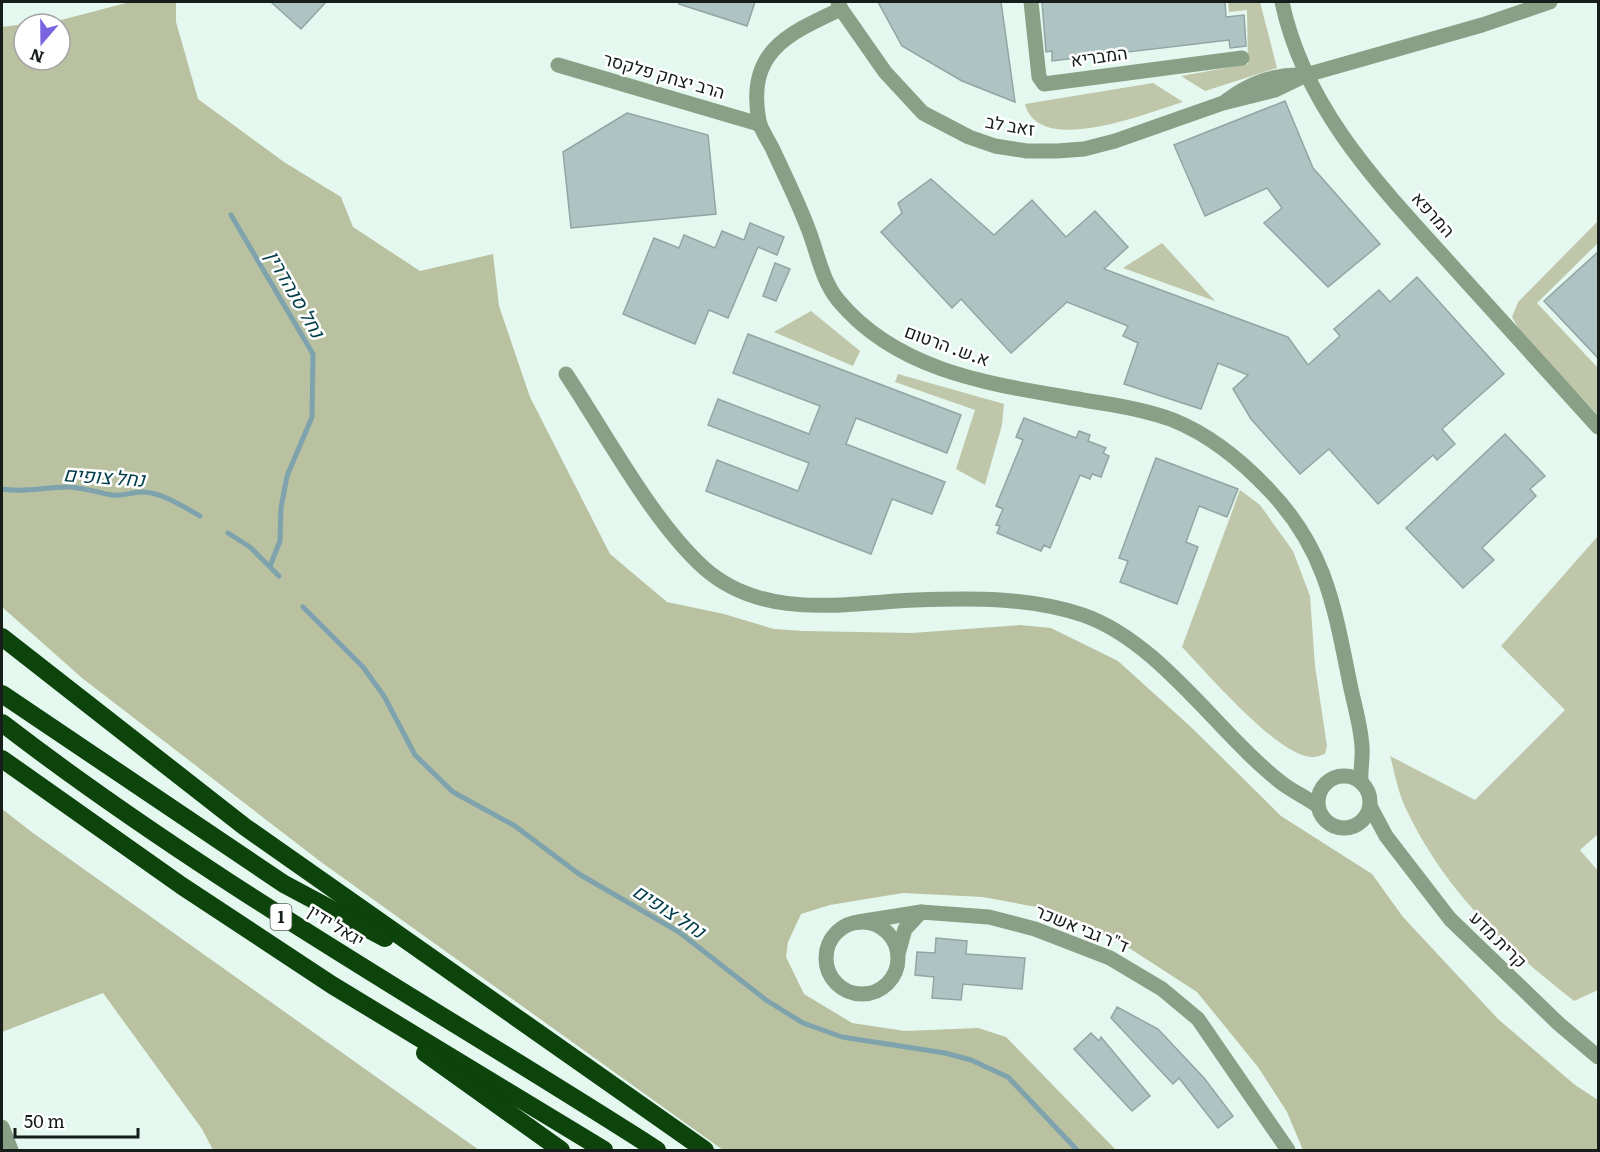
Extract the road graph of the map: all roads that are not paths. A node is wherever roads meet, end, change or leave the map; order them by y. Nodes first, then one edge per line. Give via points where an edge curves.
1 (1031, 2) edge
2 (1282, 2) edge
3 (1550, 2) edge
4 (839, 5) edge
5 (1242, 58) dead end
6 (558, 65) dead end
7 (1306, 75) junction
8 (759, 124) junction
9 (566, 374) dead end
10 (1599, 428) edge
11 (2, 637) edge
12 (2, 694) edge
13 (2, 723) edge
14 (1362, 752) junction
15 (2, 759) edge
16 (1345, 776) junction
17 (1361, 782) junction
18 (1289, 788) junction
19 (1322, 788) junction
20 (1318, 806) junction
21 (1370, 806) junction
22 (1359, 824) junction
23 (1386, 836) junction
24 (921, 912) junction
25 (858, 922) junction
26 (898, 954) junction
27 (461, 979) junction
28 (332, 986) junction
29 (1599, 1057) edge
30 (2, 1127) edge
31 (11, 1150) edge
32 (561, 1150) edge
33 (604, 1150) edge
34 (657, 1150) edge
35 (705, 1150) edge
36 (1288, 1150) edge

1 - 5 street, המבריא via 1039,77 1046,84
2 - 7 street, המרפא
3 - 7 street, זאב לב
4 - 7 street, זאב לב via 885,72 922,113 960,134 995,146 1027,151 1084,149 1223,103 1257,82 1275,76
4 - 8 street, א.ש. הרטום via 785,37 770,52 756,86
6 - 8 street, הרב יצחק פלקסר
7 - 10 street, המרפא via 1332,122 1368,171
8 - 14 street, א.ש. הרטום via 808,230 824,278 837,298 881,340 906,355 972,379 1145,411 1199,432 1226,450 1269,490 1293,518 1329,587
9 - 18 street via 686,551 732,587 806,607 917,600 1034,602 1086,616 1137,647
11 - 27 highway via 245,827
12 - 27 highway via 284,884
13 - 34 highway, יגאל ידין / 1 via 189,858
14 - 16 street
14 - 17 street
15 - 28 highway, 1
16 - 17 street
16 - 19 street via 1332,778
17 - 21 street via 1369,794
18 - 19 street
18 - 20 street
19 - 20 street
20 - 22 street via 1325,820 1335,826
21 - 22 street
21 - 23 street, קרית מדע
22 - 23 street, קרית מדע
23 - 29 street, קרית מדע via 1450,919
24 - 25 street, ד"ר גבי אשכר
24 - 26 street via 905,929
24 - 36 street, ד"ר גבי אשכר via 989,917 1035,929 1110,958 1162,989 1198,1020
25 - 26 street via 880,927 895,943
25 - 26 street via 837,932 826,951 830,974 837,983 857,993 879,989 894,974
27 - 35 highway
28 - 32 highway
28 - 33 highway, 1
30 - 31 street

